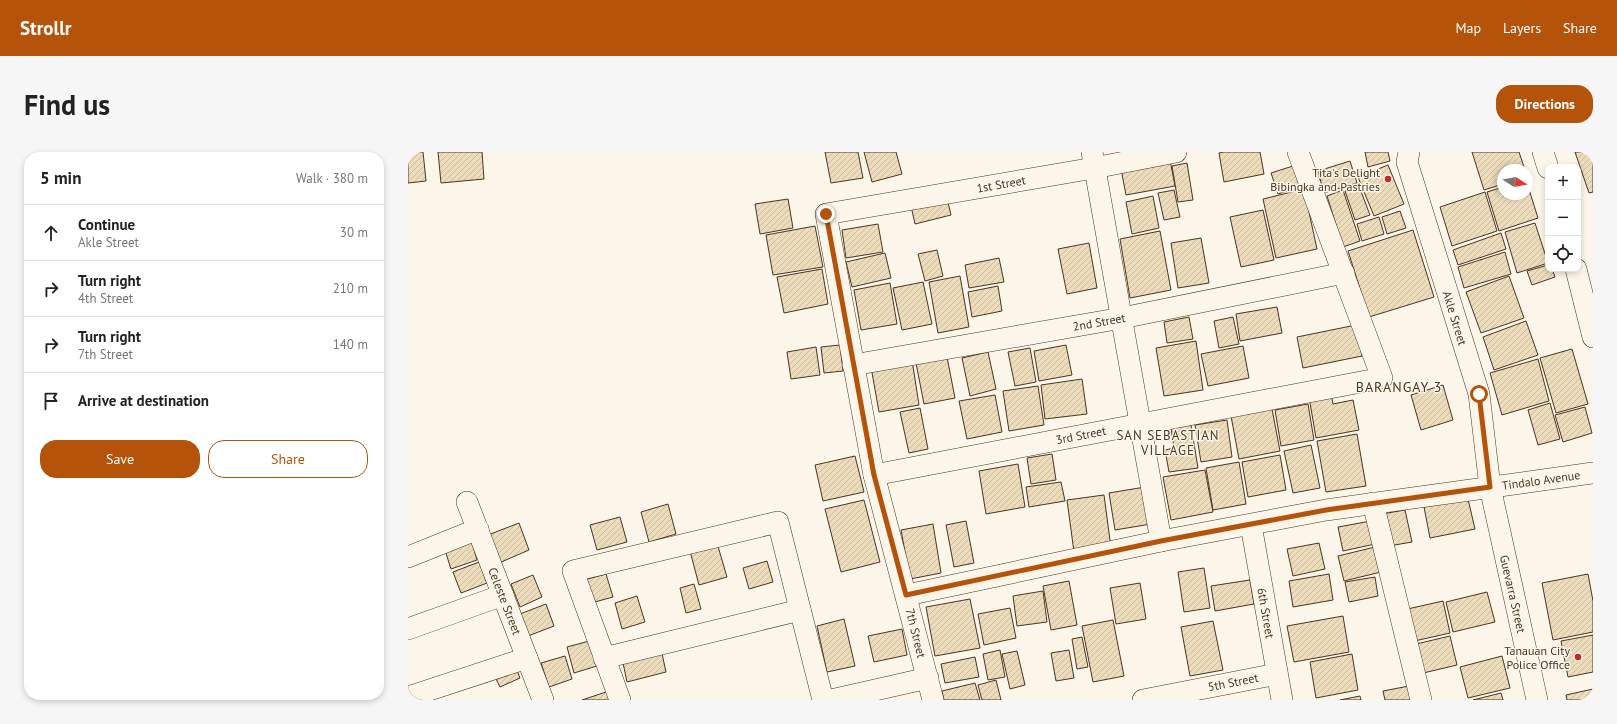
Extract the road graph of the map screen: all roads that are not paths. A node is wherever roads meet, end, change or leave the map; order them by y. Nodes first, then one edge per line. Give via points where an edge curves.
1 (1176, 152) edge
2 (1298, 152) edge
3 (1409, 152) edge
4 (1543, 152) edge
5 (1093, 160) edge
6 (1547, 164) edge
7 (826, 214) joint
8 (1344, 273) junction
9 (1584, 281) edge
10 (1122, 318) junction
11 (1593, 337) edge
12 (853, 365) junction
13 (1140, 424) junction
14 (1593, 473) edge
15 (874, 475) junction
16 (1490, 487) junction
17 (467, 502) dead end
18 (1373, 503) junction
19 (1251, 525) junction
20 (478, 528) junction
21 (1161, 541) junction
22 (408, 557) edge
23 (503, 595) junction
24 (906, 595) junction
25 (800, 610) junction
26 (408, 630) edge
27 (527, 658) junction
28 (604, 658) junction
29 (1277, 674) junction
30 (928, 678) junction
31 (408, 698) edge
32 (543, 700) edge
33 (620, 700) edge
34 (823, 700) edge
35 (831, 700) edge
36 (933, 700) edge
37 (1143, 700) edge
38 (1282, 700) edge
39 (1422, 700) edge
40 (1537, 700) edge

1 - 5 street, 1st Street
2 - 8 street
3 - 16 street, Akle Street via 1407,162 1479,394
4 - 6 street
5 - 7 street, 1st Street
5 - 10 street
7 - 12 street, 7th Street
8 - 10 street, 2nd Street
8 - 13 street, 3rd Street via 1382,378
9 - 11 street
10 - 12 street, 2nd Street
10 - 13 street
12 - 15 street, 7th Street
13 - 15 street, 3rd Street
13 - 21 street
14 - 16 street, Tindalo Avenue
15 - 24 street, 7th Street
16 - 18 street, Tindalo Avenue
16 - 40 street, Guevarra Street
17 - 20 street, Celeste Street
18 - 19 street, Tindalo Avenue
18 - 39 street
19 - 21 street, Tindalo Avenue
19 - 29 street, 6th Street
20 - 22 street
20 - 23 street, Celeste Street
21 - 24 street, Tindalo Avenue
23 - 26 street
23 - 27 street, Celeste Street
24 - 30 street, 7th Street
25 - 28 street
25 - 28 street via 778,522 573,571
25 - 34 street
27 - 31 street
27 - 32 street, Celeste Street
28 - 33 street
29 - 37 street, 5th Street
29 - 38 street, 6th Street
30 - 35 street
30 - 36 street, 7th Street

